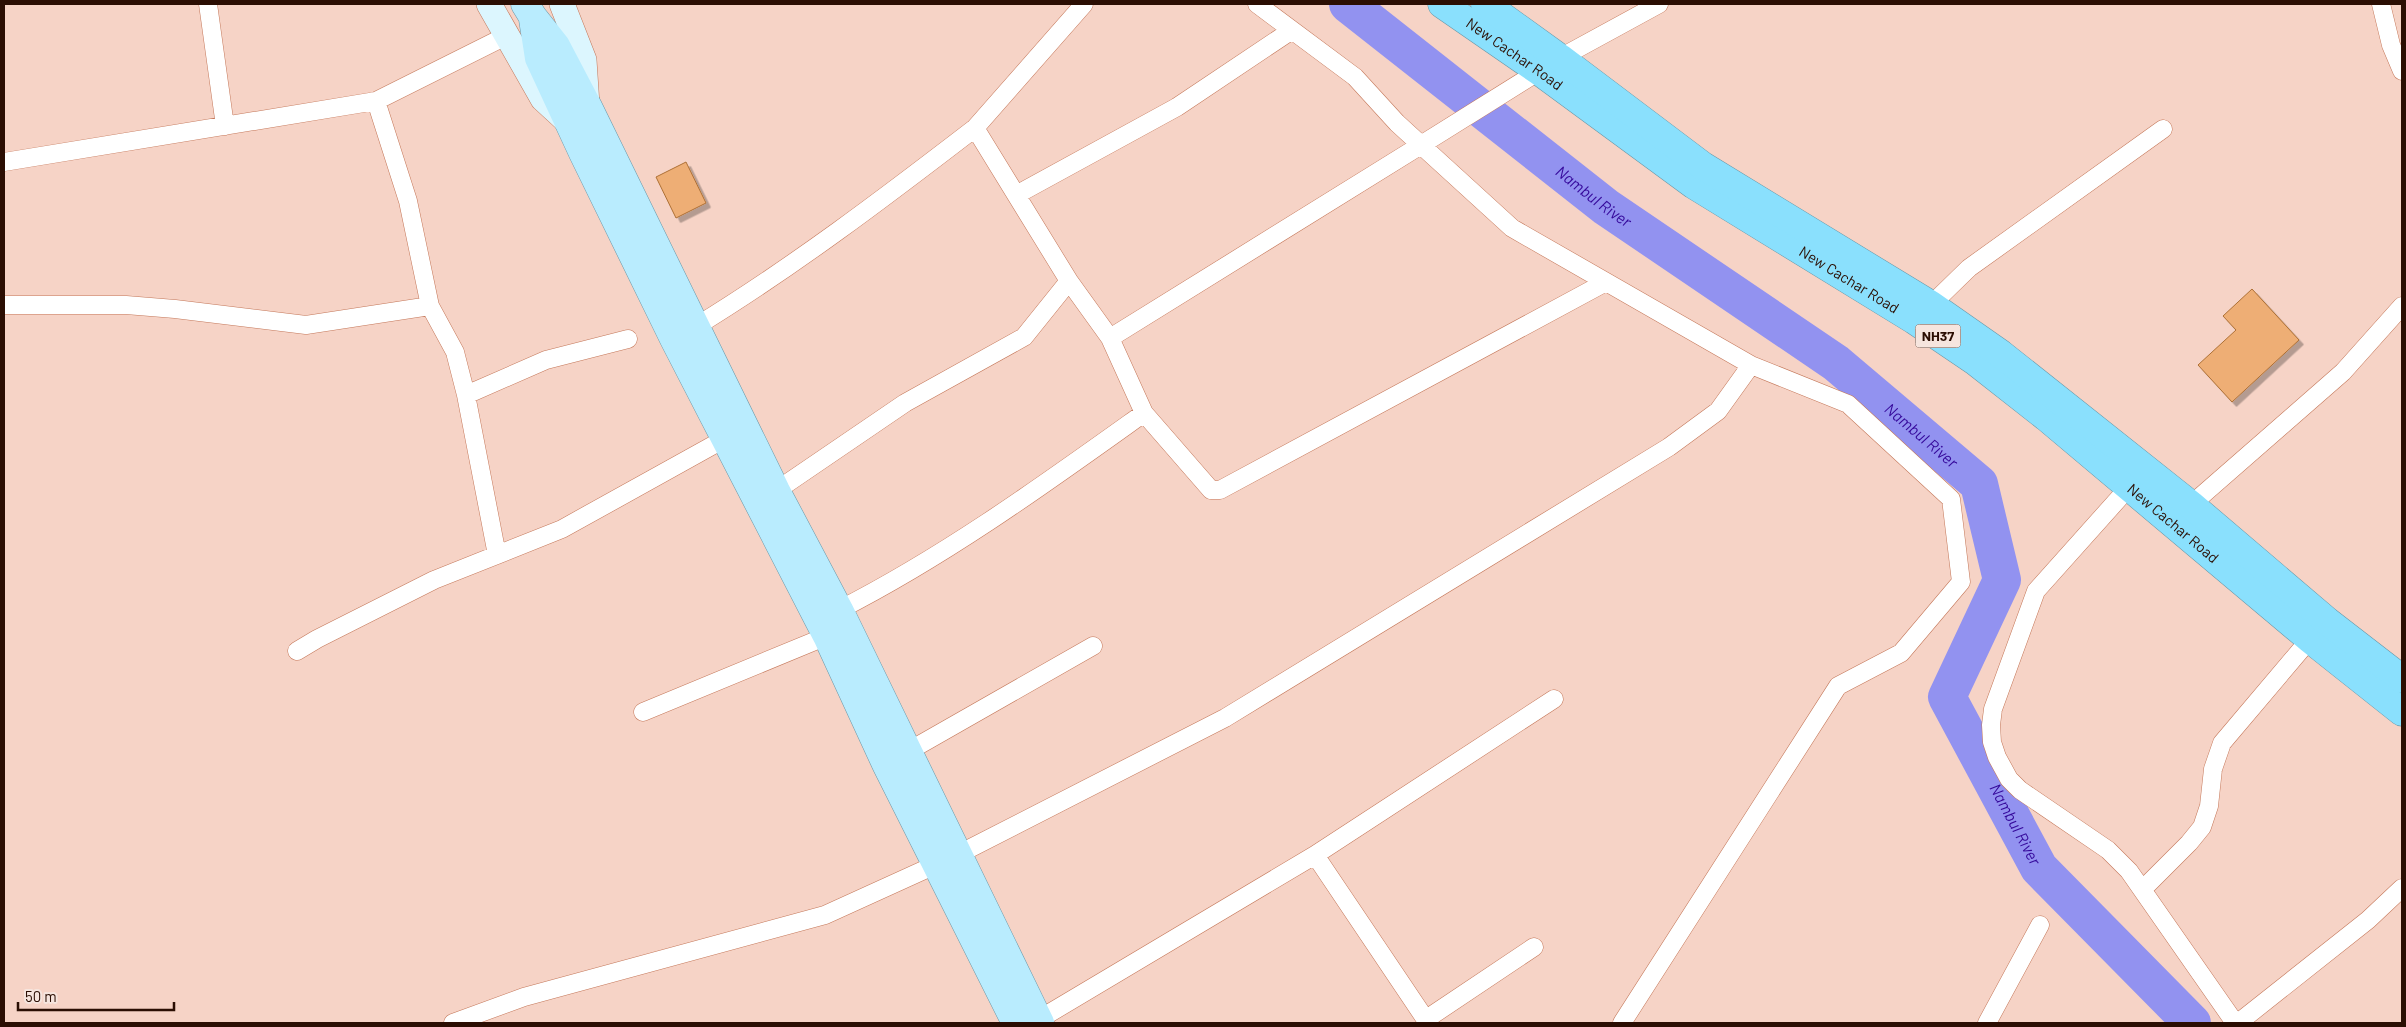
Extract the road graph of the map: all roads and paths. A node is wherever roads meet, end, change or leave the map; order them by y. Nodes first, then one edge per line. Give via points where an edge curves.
1 (208, 4) edge
2 (489, 4) edge
3 (562, 4) edge
4 (1084, 4) edge
5 (1257, 4) edge
6 (1442, 4) edge
7 (1485, 4) edge
8 (1659, 4) edge
9 (2381, 4) edge
10 (529, 11) edge
11 (1292, 30) junction
12 (506, 36) junction
13 (1546, 67) junction
14 (2402, 71) edge
15 (376, 101) junction
16 (579, 116) junction
17 (225, 126) junction
18 (975, 128) junction
19 (2163, 129) dead end
20 (1421, 145) junction
21 (4, 162) edge
22 (1016, 195) junction
23 (1069, 281) junction
24 (1606, 282) junction
25 (4, 305) edge
26 (1931, 305) junction
27 (430, 306) junction
28 (2402, 306) edge
29 (695, 327) junction
30 (1110, 338) junction
31 (628, 339) dead end
32 (1751, 365) junction
33 (466, 395) junction
34 (1144, 413) junction
35 (726, 438) junction
36 (2129, 487) junction
37 (768, 497) junction
38 (2182, 514) junction
39 (497, 555) junction
40 (839, 610) junction
41 (827, 636) junction
42 (2310, 639) junction
43 (1093, 646) dead end
44 (297, 651) dead end
45 (2402, 679) edge
46 (1554, 699) dead end
47 (643, 712) dead end
48 (2402, 712) edge
49 (897, 757) junction
50 (1315, 855) junction
51 (947, 859) junction
52 (2402, 888) edge
53 (2143, 889) junction
54 (2040, 925) dead end
55 (1534, 947) dead end
56 (1032, 1022) edge
57 (1426, 1022) edge
58 (453, 1023) edge
59 (1622, 1023) edge
60 (1987, 1023) edge
61 (2236, 1023) edge

1 - 17 street
2 - 12 street
3 - 16 street via 584,60
4 - 18 street
5 - 11 street
6 - 13 highway, New Cachar Road / NH37
7 - 13 highway, New Cachar Road / NH37
8 - 13 street
9 - 14 street via 2391,45
10 - 16 main road via 540,58 561,79
11 - 20 street via 1355,77
11 - 22 street via 1177,107
12 - 15 street
12 - 16 street via 542,99
13 - 20 street
13 - 26 highway, New Cachar Road / NH37
13 - 36 highway, New Cachar Road / NH37 via 1694,186 1914,320 1976,362
15 - 17 street
15 - 27 street via 408,201
16 - 29 main road
16 - 35 main road via 674,340
17 - 21 street
18 - 22 street
18 - 29 street via 855,220
19 - 26 street via 1969,268
20 - 24 street via 1512,228
20 - 30 street
22 - 23 street
23 - 30 street
23 - 37 street via 1024,337 904,403
24 - 32 street
24 - 34 street via 1220,490 1212,490
25 - 27 street via 174,308 306,325
26 - 38 highway, New Cachar Road / NH37 via 2064,402
27 - 33 street via 455,352
28 - 38 street via 2342,372
29 - 37 main road
30 - 34 street
31 - 33 street via 546,360
32 - 51 street via 1718,411 1669,447 1225,718
32 - 59 street via 1848,404 1951,499 1961,582 1901,653 1838,686
33 - 39 street
34 - 40 street via 1004,512
35 - 37 main road
35 - 39 street via 562,529
36 - 38 highway, New Cachar Road / NH37
36 - 53 street via 2036,591 1993,709 1991,726 1997,757 2009,779 2020,790 2108,850
37 - 40 main road
37 - 41 main road
38 - 42 highway, New Cachar Road / NH37
38 - 45 highway, New Cachar Road / NH37
39 - 44 street via 434,580
40 - 49 main road
41 - 47 street
41 - 49 main road
42 - 48 highway, New Cachar Road / NH37
42 - 53 street via 2222,743 2213,769 2209,806 2202,826
43 - 49 street
46 - 50 street
49 - 51 main road
50 - 56 street
50 - 57 street
51 - 56 main road
51 - 58 street via 825,915 524,997
52 - 61 street via 2368,920
53 - 61 street
54 - 60 street
55 - 57 street

